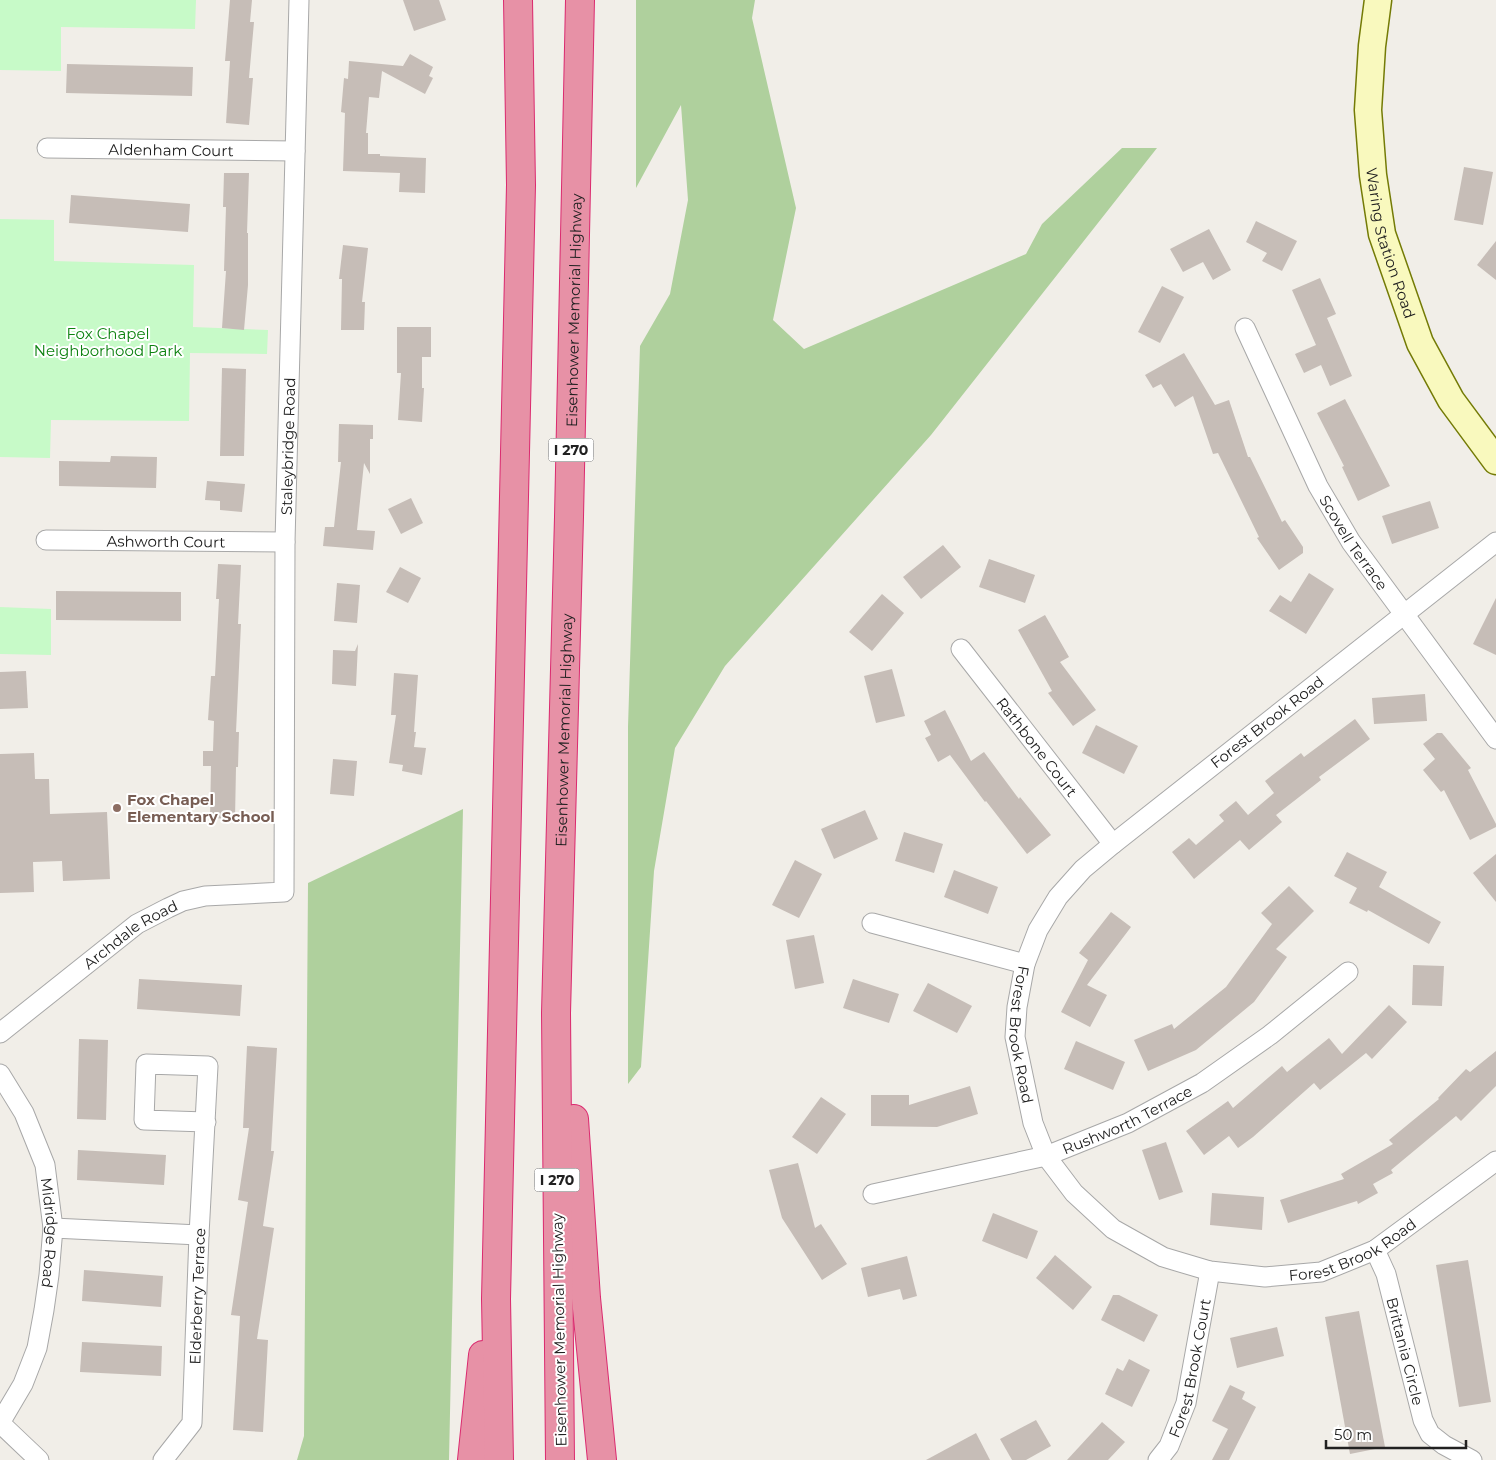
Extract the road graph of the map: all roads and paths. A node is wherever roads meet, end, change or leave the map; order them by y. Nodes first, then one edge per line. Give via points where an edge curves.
1 (299, 0) edge
2 (518, 0) edge
3 (580, 0) edge
4 (1378, 0) edge
5 (47, 148) dead end
6 (295, 151) junction
7 (1245, 328) dead end
8 (1496, 461) edge
9 (46, 540) dead end
10 (285, 542) junction
11 (1496, 542) edge
12 (1404, 614) junction
13 (961, 649) dead end
14 (1496, 738) edge
15 (1113, 844) junction
16 (284, 892) joint
17 (560, 900) junction
18 (872, 924) dead end
19 (1025, 964) junction
20 (1348, 972) dead end
21 (0, 1033) edge
22 (0, 1074) edge
23 (206, 1122) junction
24 (1046, 1156) junction
25 (1496, 1160) edge
26 (873, 1194) dead end
27 (498, 1214) junction
28 (53, 1228) junction
29 (199, 1235) junction
30 (1375, 1250) junction
31 (1210, 1271) junction
32 (0, 1423) edge
33 (38, 1460) edge
34 (163, 1460) edge
35 (472, 1460) edge
36 (499, 1460) edge
37 (560, 1460) edge
38 (602, 1460) edge
39 (1158, 1460) edge
40 (1472, 1460) edge

1 - 6 street, Staleybridge Road
2 - 27 highway via 521,185
3 - 17 highway, Eisenhower Memorial Highway / I 270
4 - 8 street, Waring Station Road via 1368,110 1372,175 1382,234 1420,343 1451,400
5 - 6 street, Aldenham Court
6 - 10 street, Staleybridge Road
7 - 12 street, Scovell Terrace via 1318,486 1352,542
9 - 10 street, Ashworth Court
10 - 16 street, Staleybridge Road
11 - 12 street, Forest Brook Road
12 - 14 street, Scovell Terrace
12 - 15 street, Forest Brook Road
13 - 15 street, Rathbone Court
15 - 19 street, Forest Brook Road via 1084,868 1058,897 1038,930
16 - 21 street, Archdale Road via 205,896 168,908 137,924
17 - 37 highway, Eisenhower Memorial Highway / I 270 via 556,1013
17 - 38 highway via 586,1298
18 - 19 street
19 - 24 street, Forest Brook Road via 1015,1037 1033,1123
20 - 24 street, Rushworth Terrace via 1202,1083 1128,1123
22 - 28 street, Midridge Road via 24,1113 46,1165
23 - 23 street, Elderberry Terrace via 208,1066 146,1064 144,1120
23 - 29 street, Elderberry Terrace
24 - 26 street, Rushworth Terrace
24 - 31 street, Forest Brook Road via 1074,1193 1113,1229 1163,1257
25 - 30 street, Forest Brook Road
27 - 35 highway
27 - 36 highway
28 - 29 street
28 - 32 street, Midridge Road via 37,1348 23,1384
29 - 34 street, Elderberry Terrace via 192,1424
30 - 31 street, Forest Brook Road via 1321,1272 1265,1277
30 - 40 street, Brittania Circle via 1386,1274 1423,1420 1430,1434
31 - 39 street, Forest Brook Court via 1186,1403 1168,1446
32 - 33 street

